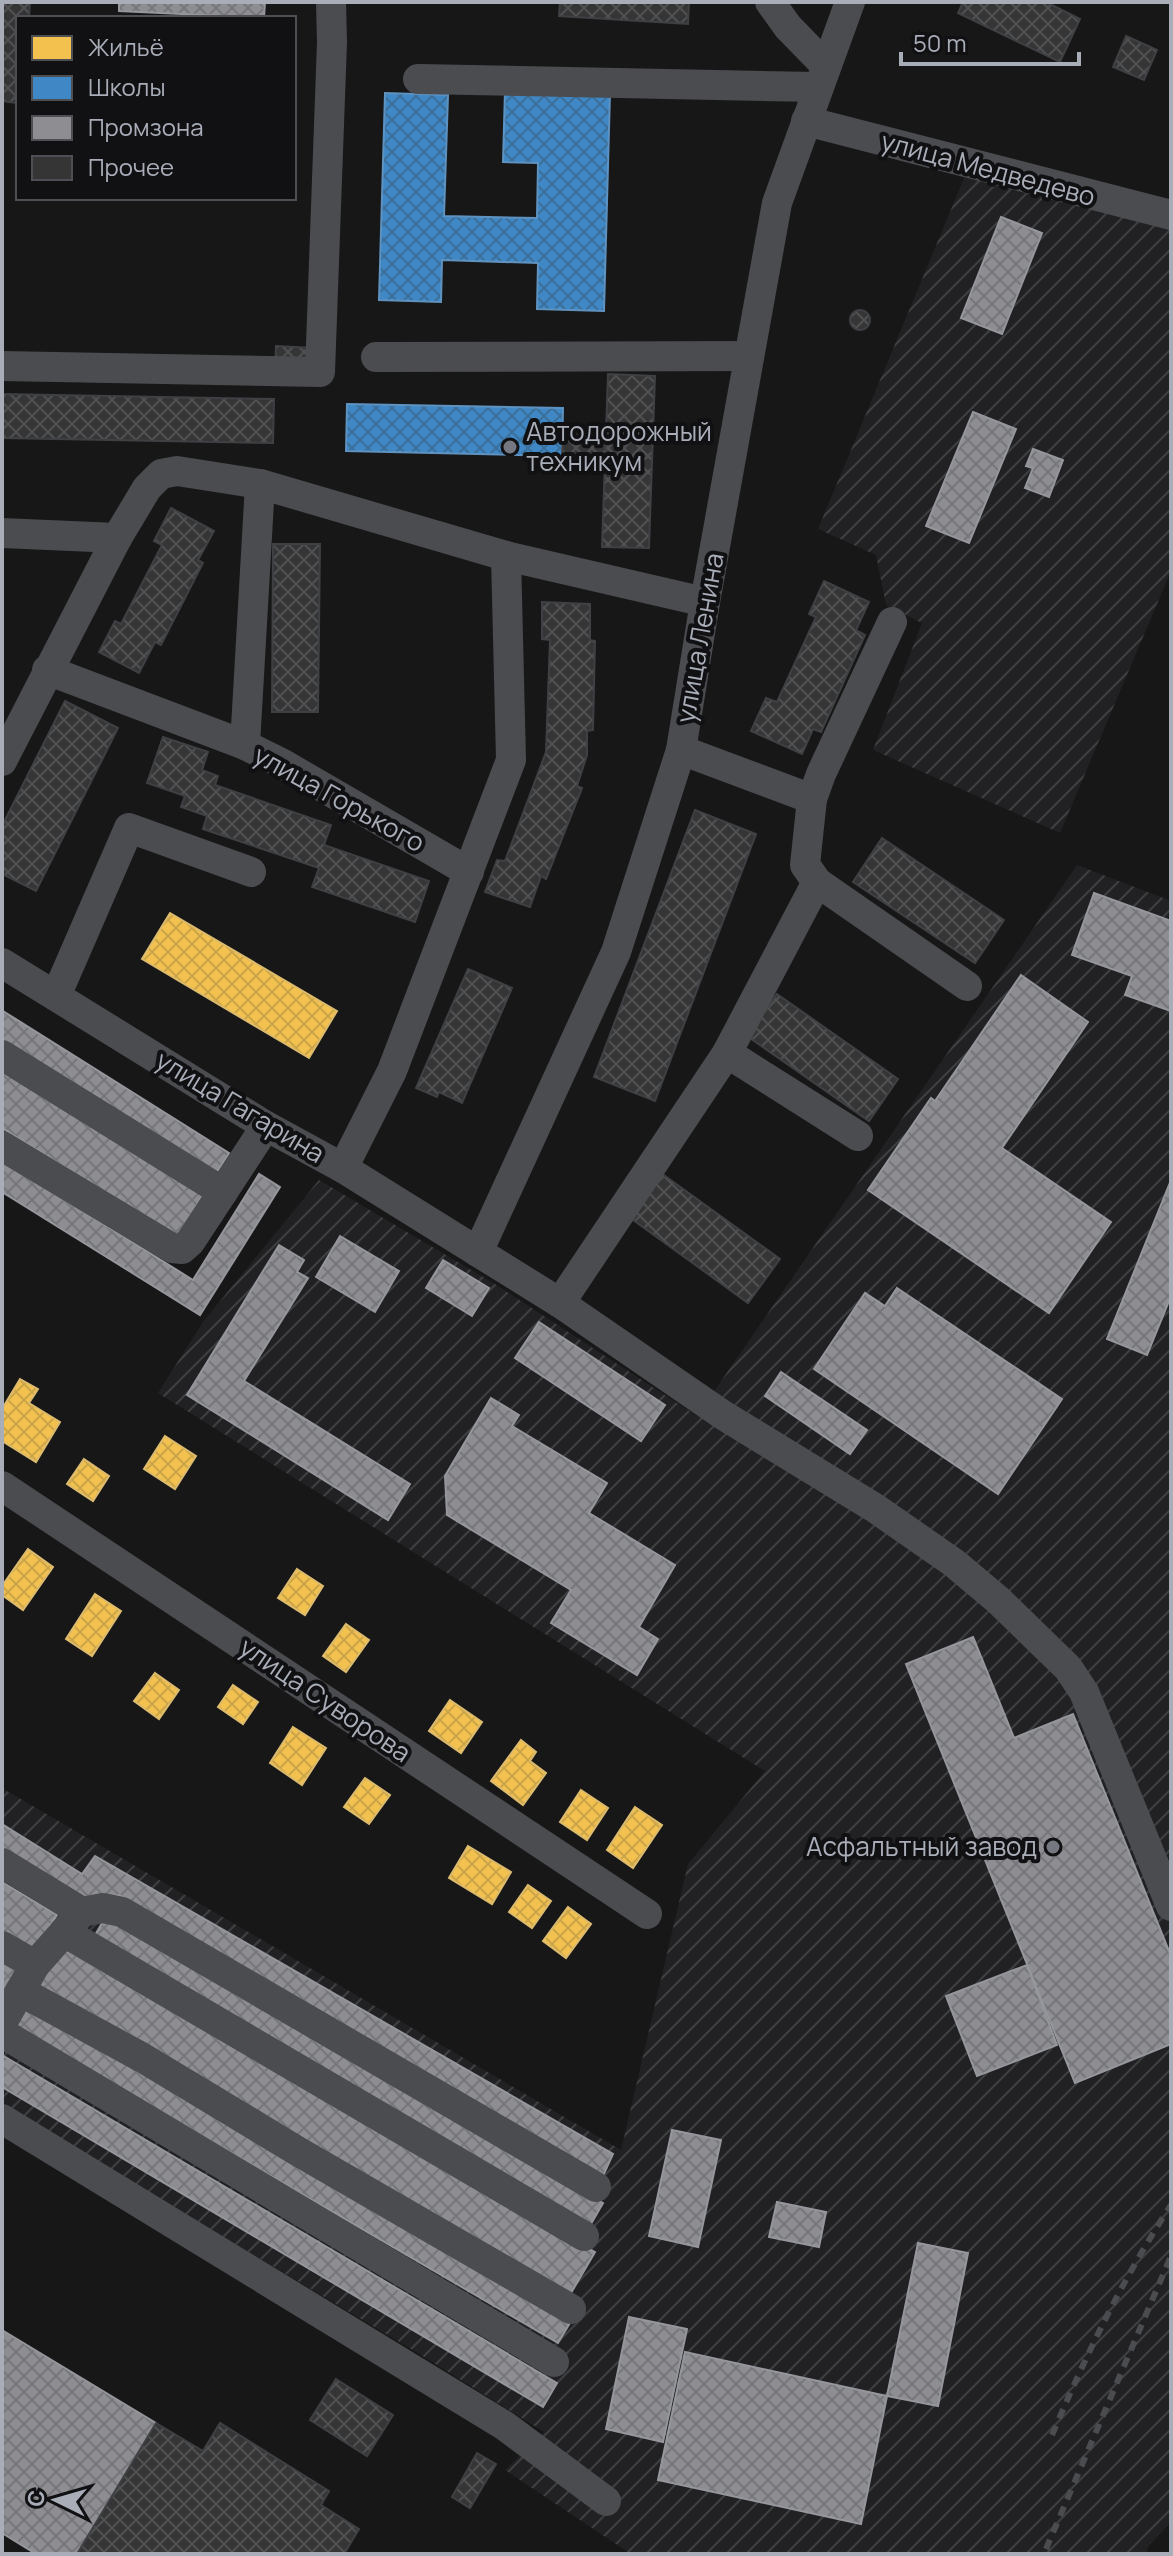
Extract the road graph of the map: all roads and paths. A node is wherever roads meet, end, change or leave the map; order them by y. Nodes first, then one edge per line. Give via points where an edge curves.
1 (331, 2) edge
2 (770, 2) edge
3 (850, 2) edge
4 (822, 77) junction
5 (418, 79) dead end
6 (806, 121) junction
7 (1171, 215) edge
8 (749, 356) junction
9 (376, 357) dead end
10 (2, 366) edge
11 (260, 484) junction
12 (2, 533) edge
13 (117, 538) junction
14 (506, 556) junction
15 (705, 602) junction
16 (892, 622) dead end
17 (47, 670) junction
18 (245, 745) junction
19 (681, 750) junction
20 (2, 761) edge
21 (812, 799) junction
22 (251, 872) dead end
23 (469, 872) junction
24 (817, 882) junction
25 (2, 963) edge
26 (967, 986) dead end
27 (56, 996) junction
28 (727, 1053) junction
29 (2, 1055) edge
30 (266, 1126) junction
31 (858, 1136) dead end
32 (2, 1146) edge
33 (343, 1168) junction
34 (223, 1192) junction
35 (478, 1252) junction
36 (560, 1303) junction
37 (2, 1486) edge
38 (2, 1863) edge
39 (1171, 1906) edge
40 (647, 1914) dead end
41 (73, 1922) junction
42 (2, 1946) edge
43 (27, 1978) junction
44 (2, 2023) edge
45 (2, 2033) edge
46 (2, 2119) edge
47 (596, 2187) dead end
48 (584, 2236) dead end
49 (571, 2309) dead end
50 (554, 2362) dead end
51 (606, 2501) dead end

1 - 10 street via 320,372
2 - 4 street
3 - 4 street, улица Ленина
4 - 5 street
4 - 6 street, улица Ленина
6 - 7 street, улица Медведево
6 - 8 street, улица Ленина via 777,203
8 - 9 street
8 - 15 street, улица Ленина
11 - 13 street via 177,471 161,474
11 - 14 street
11 - 18 street, улица Горького
12 - 13 street
13 - 17 street
14 - 15 street
14 - 23 street via 511,760
15 - 19 street, улица Ленина
16 - 21 street
17 - 18 street
17 - 20 street
18 - 23 street, улица Горького
19 - 21 street
19 - 35 street, улица Ленина via 616,952
21 - 24 street via 805,865
22 - 27 street via 129,828
23 - 33 street via 392,1071
24 - 26 street
24 - 28 street
25 - 27 street, улица Гагарина
27 - 30 street, улица Гагарина
28 - 31 street
28 - 36 street
29 - 34 street
30 - 33 street, улица Гагарина
30 - 34 street
32 - 34 street via 172,1248 182,1249 190,1242
33 - 35 street, улица Гагарина
35 - 36 street, улица Гагарина
36 - 39 street, улица Гагарина via 941,1554 1046,1645 1084,1692
37 - 40 street, улица Суворова
38 - 41 street
41 - 43 street
41 - 47 street via 103,1908 122,1912
41 - 48 street
42 - 43 street
43 - 44 street
43 - 49 street via 143,2058
45 - 50 street
46 - 51 street via 505,2426

